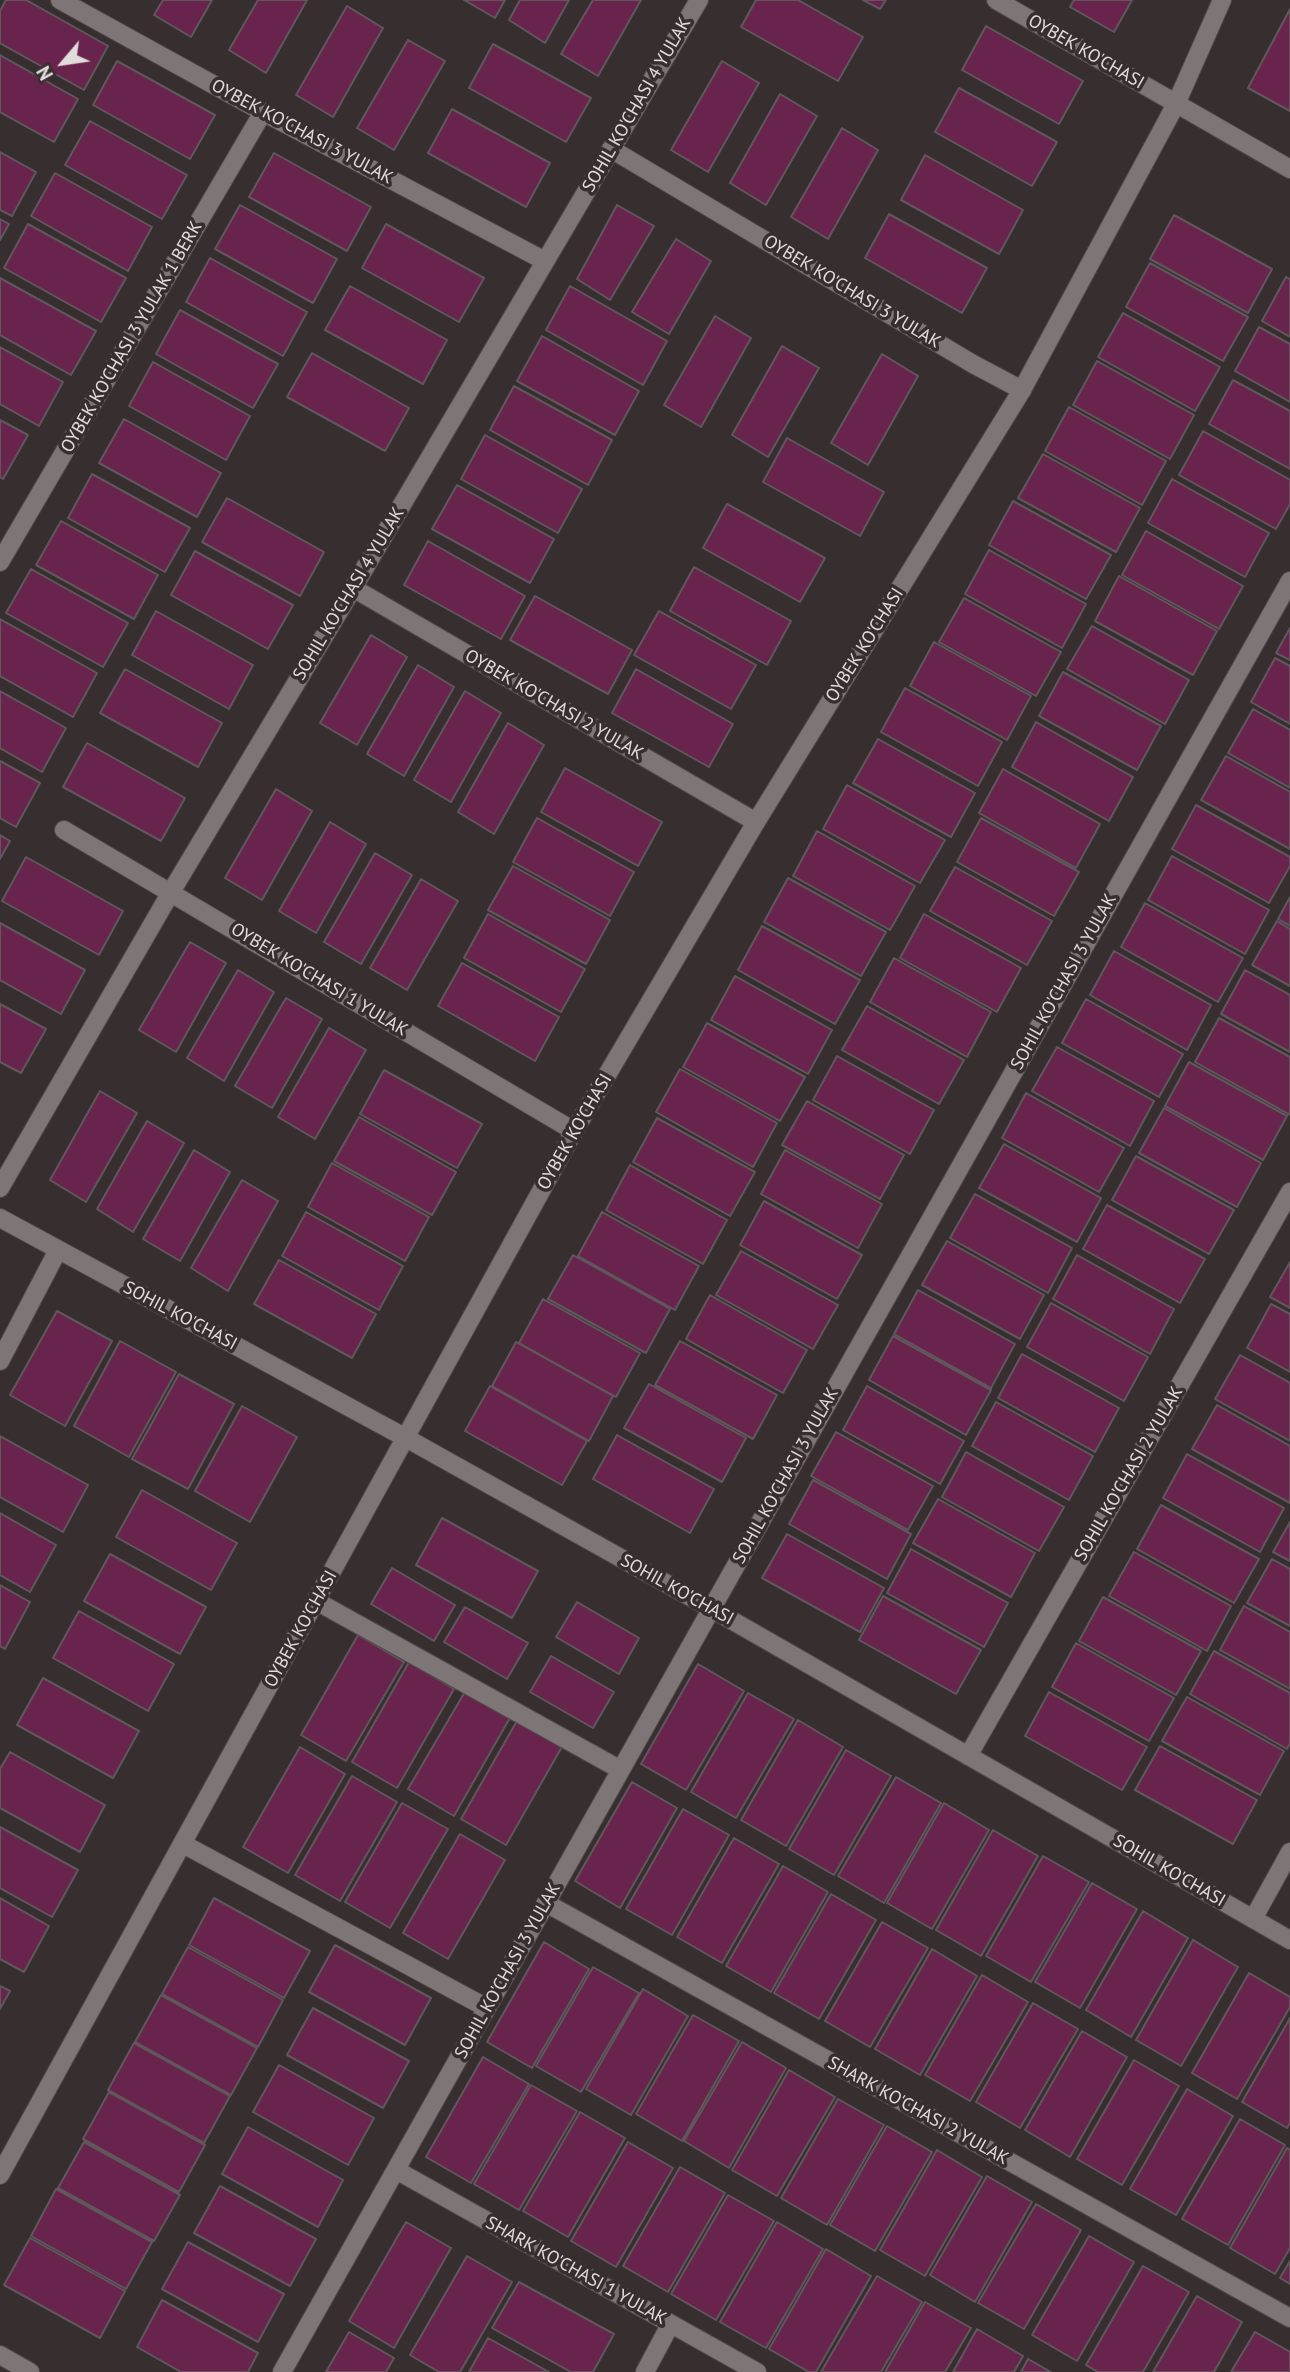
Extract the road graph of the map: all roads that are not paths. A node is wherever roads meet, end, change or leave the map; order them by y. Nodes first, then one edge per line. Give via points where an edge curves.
1 (61, 0) edge
2 (699, 0) edge
3 (996, 0) edge
4 (1222, 0) edge
5 (1176, 104) junction
6 (264, 112) junction
7 (611, 149) junction
8 (1290, 169) edge
9 (545, 261) junction
10 (1021, 390) junction
11 (0, 562) edge
12 (1290, 581) edge
13 (353, 588) junction
14 (756, 822) junction
15 (64, 830) dead end
16 (171, 892) junction
17 (574, 1131) junction
18 (0, 1188) edge
19 (1290, 1192) edge
20 (0, 1218) edge
21 (58, 1250) junction
22 (0, 1361) edge
23 (406, 1438) junction
24 (316, 1601) junction
25 (712, 1609) junction
26 (968, 1756) junction
27 (621, 1770) junction
28 (183, 1843) junction
29 (1290, 1852) edge
30 (546, 1903) junction
31 (1253, 1919) junction
32 (1290, 1940) edge
33 (487, 2008) junction
34 (396, 2170) junction
35 (0, 2175) edge
36 (1290, 2318) edge
37 (670, 2325) junction
38 (0, 2355) edge
39 (30, 2372) edge
40 (282, 2372) edge
41 (645, 2372) edge
42 (757, 2372) edge

1 - 6 street, OYBEK KO'CHASI 3 YULAK
2 - 7 street, SOHIL KO'CHASI 4 YULAK
3 - 5 street, OYBEK KO'CHASI
4 - 5 street, OYBEK KO'CHASI
5 - 8 street
5 - 10 street, OYBEK KO'CHASI
6 - 9 street, OYBEK KO'CHASI 3 YULAK
6 - 11 street, OYBEK KO'CHASI 3 YULAK 1 BERK
7 - 9 street, SOHIL KO'CHASI 4 YULAK
7 - 10 street, OYBEK KO'CHASI 3 YULAK
9 - 13 street, SOHIL KO'CHASI 4 YULAK
10 - 14 street, OYBEK KO'CHASI
12 - 25 street, SOHIL KO'CHASI 3 YULAK
13 - 14 street, OYBEK KO'CHASI 2 YULAK
13 - 16 street, SOHIL KO'CHASI 4 YULAK
14 - 17 street, OYBEK KO'CHASI
15 - 16 street, OYBEK KO'CHASI 1 YULAK
16 - 17 street, OYBEK KO'CHASI 1 YULAK
16 - 18 street, SOHIL KO'CHASI 4 YULAK
17 - 23 street, OYBEK KO'CHASI
19 - 26 street, SOHIL KO'CHASI 2 YULAK
20 - 21 street, SOHIL KO'CHASI
21 - 22 street
21 - 23 street, SOHIL KO'CHASI
23 - 24 street, OYBEK KO'CHASI
23 - 25 street, SOHIL KO'CHASI
24 - 27 street
24 - 28 street, OYBEK KO'CHASI
25 - 26 street, SOHIL KO'CHASI
25 - 27 street, SOHIL KO'CHASI 3 YULAK
26 - 31 street, SOHIL KO'CHASI
27 - 30 street, SOHIL KO'CHASI 3 YULAK
28 - 33 street
28 - 35 street, OYBEK KO'CHASI
29 - 31 street
30 - 33 street, SOHIL KO'CHASI 3 YULAK
30 - 36 street, SHARK KO'CHASI 2 YULAK
31 - 32 street, SOHIL KO'CHASI
33 - 34 street, SOHIL KO'CHASI 3 YULAK
34 - 37 street, SHARK KO'CHASI 1 YULAK
34 - 40 street, SOHIL KO'CHASI 3 YULAK
37 - 41 street
37 - 42 street, SHARK KO'CHASI 1 YULAK
38 - 39 street

